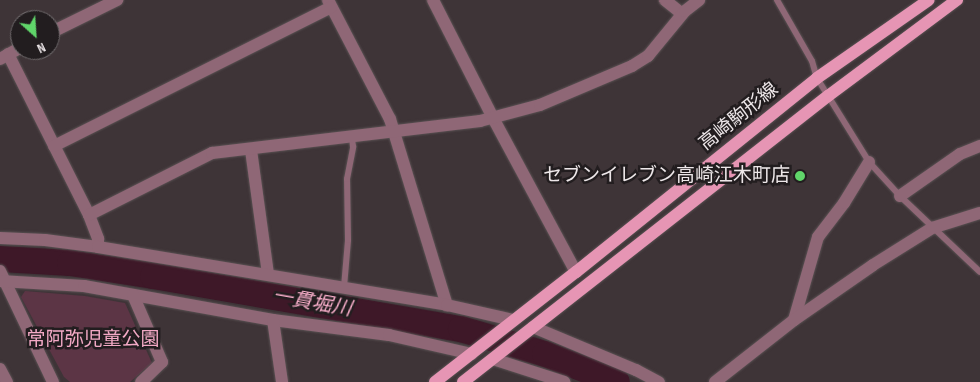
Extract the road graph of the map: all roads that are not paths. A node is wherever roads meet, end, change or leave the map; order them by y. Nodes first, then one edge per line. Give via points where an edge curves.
1 (117, 0) edge
2 (433, 0) edge
3 (665, 0) edge
4 (699, 0) edge
5 (777, 0) edge
6 (930, 0) edge
7 (957, 0) edge
8 (330, 4) edge
9 (682, 14) junction
10 (60, 29) edge
11 (4, 56) edge
12 (817, 78) junction
13 (828, 96) junction
14 (493, 118) junction
15 (393, 131) junction
16 (352, 137) junction
17 (54, 146) junction
18 (980, 146) edge
19 (251, 150) junction
20 (868, 162) junction
21 (900, 196) junction
22 (980, 213) edge
23 (89, 215) junction
24 (932, 228) junction
25 (0, 238) edge
26 (98, 247) junction
27 (576, 272) junction
28 (980, 272) edge
29 (268, 274) junction
30 (2, 278) edge
31 (344, 287) junction
32 (132, 294) junction
33 (447, 305) junction
34 (273, 320) junction
35 (794, 320) junction
36 (511, 322) junction
37 (531, 329) junction
38 (474, 352) junction
39 (495, 358) junction
40 (0, 369) edge
41 (7, 382) edge
42 (53, 382) edge
43 (141, 382) edge
44 (282, 382) edge
45 (435, 382) edge
46 (463, 382) edge
47 (564, 382) edge
48 (659, 382) edge
49 (715, 382) edge

1 - 10 street
2 - 14 street
3 - 9 street
4 - 9 street
5 - 12 lane via 812,61
6 - 12 main road, 高崎駒形線
7 - 13 main road, 高崎駒形線
8 - 15 street via 390,119
8 - 17 street
9 - 14 street via 648,56 632,66 540,105
11 - 17 street
12 - 13 lane
12 - 27 main road, 高崎駒形線
13 - 20 lane
13 - 37 main road, 高崎駒形線
14 - 15 street
14 - 27 street
15 - 16 street
15 - 33 street
16 - 19 street
16 - 31 lane via 347,179 348,240
17 - 23 street
18 - 21 street via 960,154
19 - 23 street via 212,153
19 - 29 street
20 - 21 lane
20 - 35 street via 844,203 818,237
21 - 24 lane
22 - 24 street
23 - 26 street
24 - 28 lane
24 - 35 street
25 - 26 street
26 - 29 street
27 - 36 main road, 高崎駒形線
29 - 31 street
30 - 32 street
30 - 42 street
31 - 33 street
32 - 34 street
32 - 43 street via 162,362
33 - 36 street
34 - 38 street via 388,334
34 - 44 street
35 - 49 street
36 - 38 main road, 高崎駒形線
37 - 39 main road, 高崎駒形線
37 - 48 street
38 - 45 main road, 高崎駒形線
39 - 46 main road, 高崎駒形線
39 - 47 street
40 - 41 street

